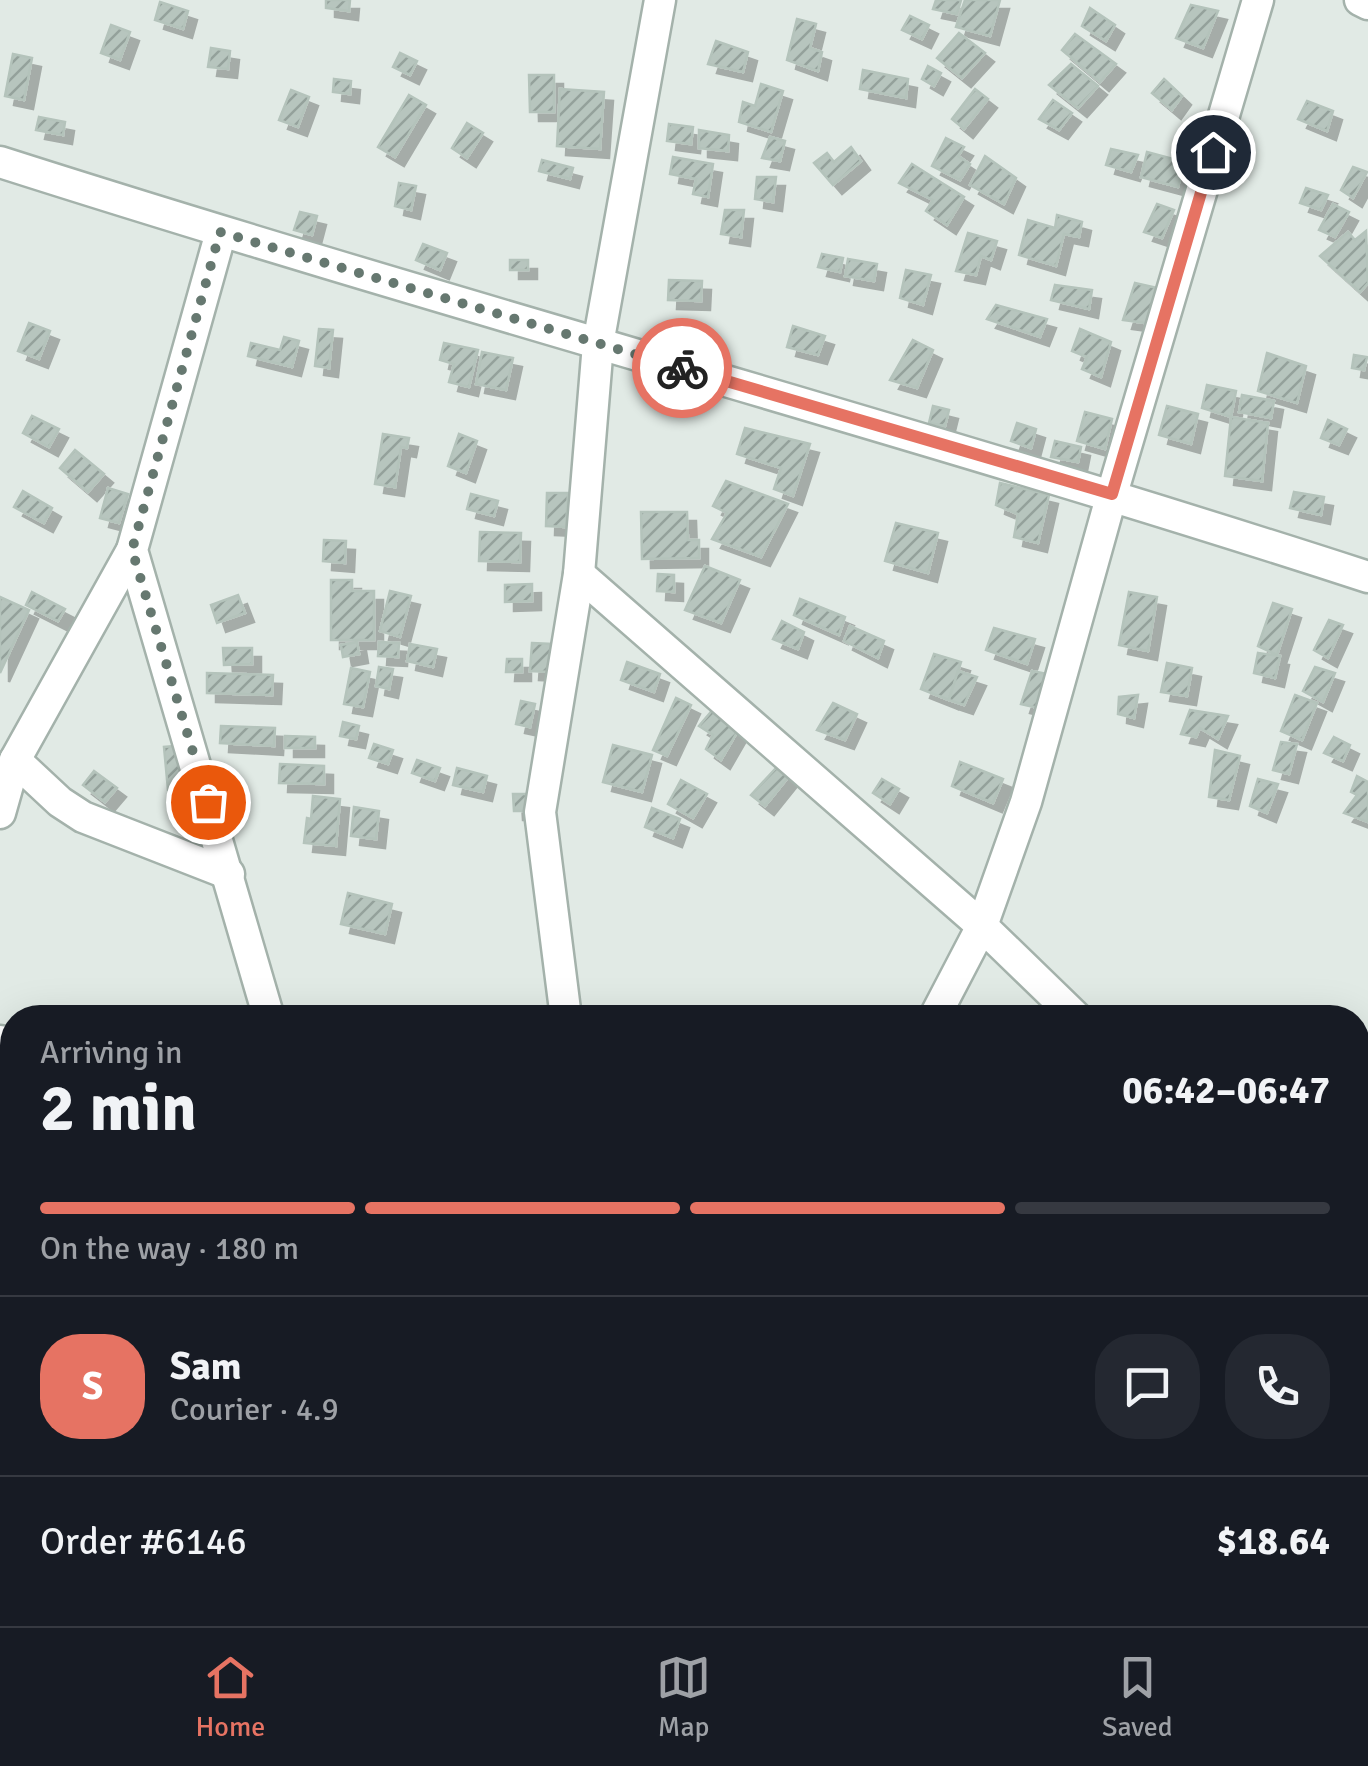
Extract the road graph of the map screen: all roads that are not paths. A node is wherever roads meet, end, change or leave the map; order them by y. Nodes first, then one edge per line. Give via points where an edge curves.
1 (660, 0) edge
2 (1258, 0) edge
3 (1360, 0) edge
4 (1368, 4) edge
5 (0, 162) edge
6 (220, 232) junction
7 (598, 344) junction
8 (1112, 494) junction
9 (132, 550) junction
10 (579, 574) junction
11 (1368, 577) edge
12 (16, 760) junction
13 (0, 813) edge
14 (229, 874) junction
15 (982, 926) junction
16 (265, 1005) edge
17 (564, 1005) edge
18 (941, 1005) edge
19 (1064, 1005) edge

1 - 7 street
2 - 8 street
3 - 4 street
5 - 6 street
6 - 7 street
6 - 9 street
7 - 8 street
7 - 10 street
8 - 11 street
8 - 15 street via 1026,802
9 - 12 street
9 - 14 street
10 - 15 street
10 - 17 street via 540,812
12 - 13 street
12 - 14 street via 83,817
14 - 16 street
15 - 18 street
15 - 19 street

